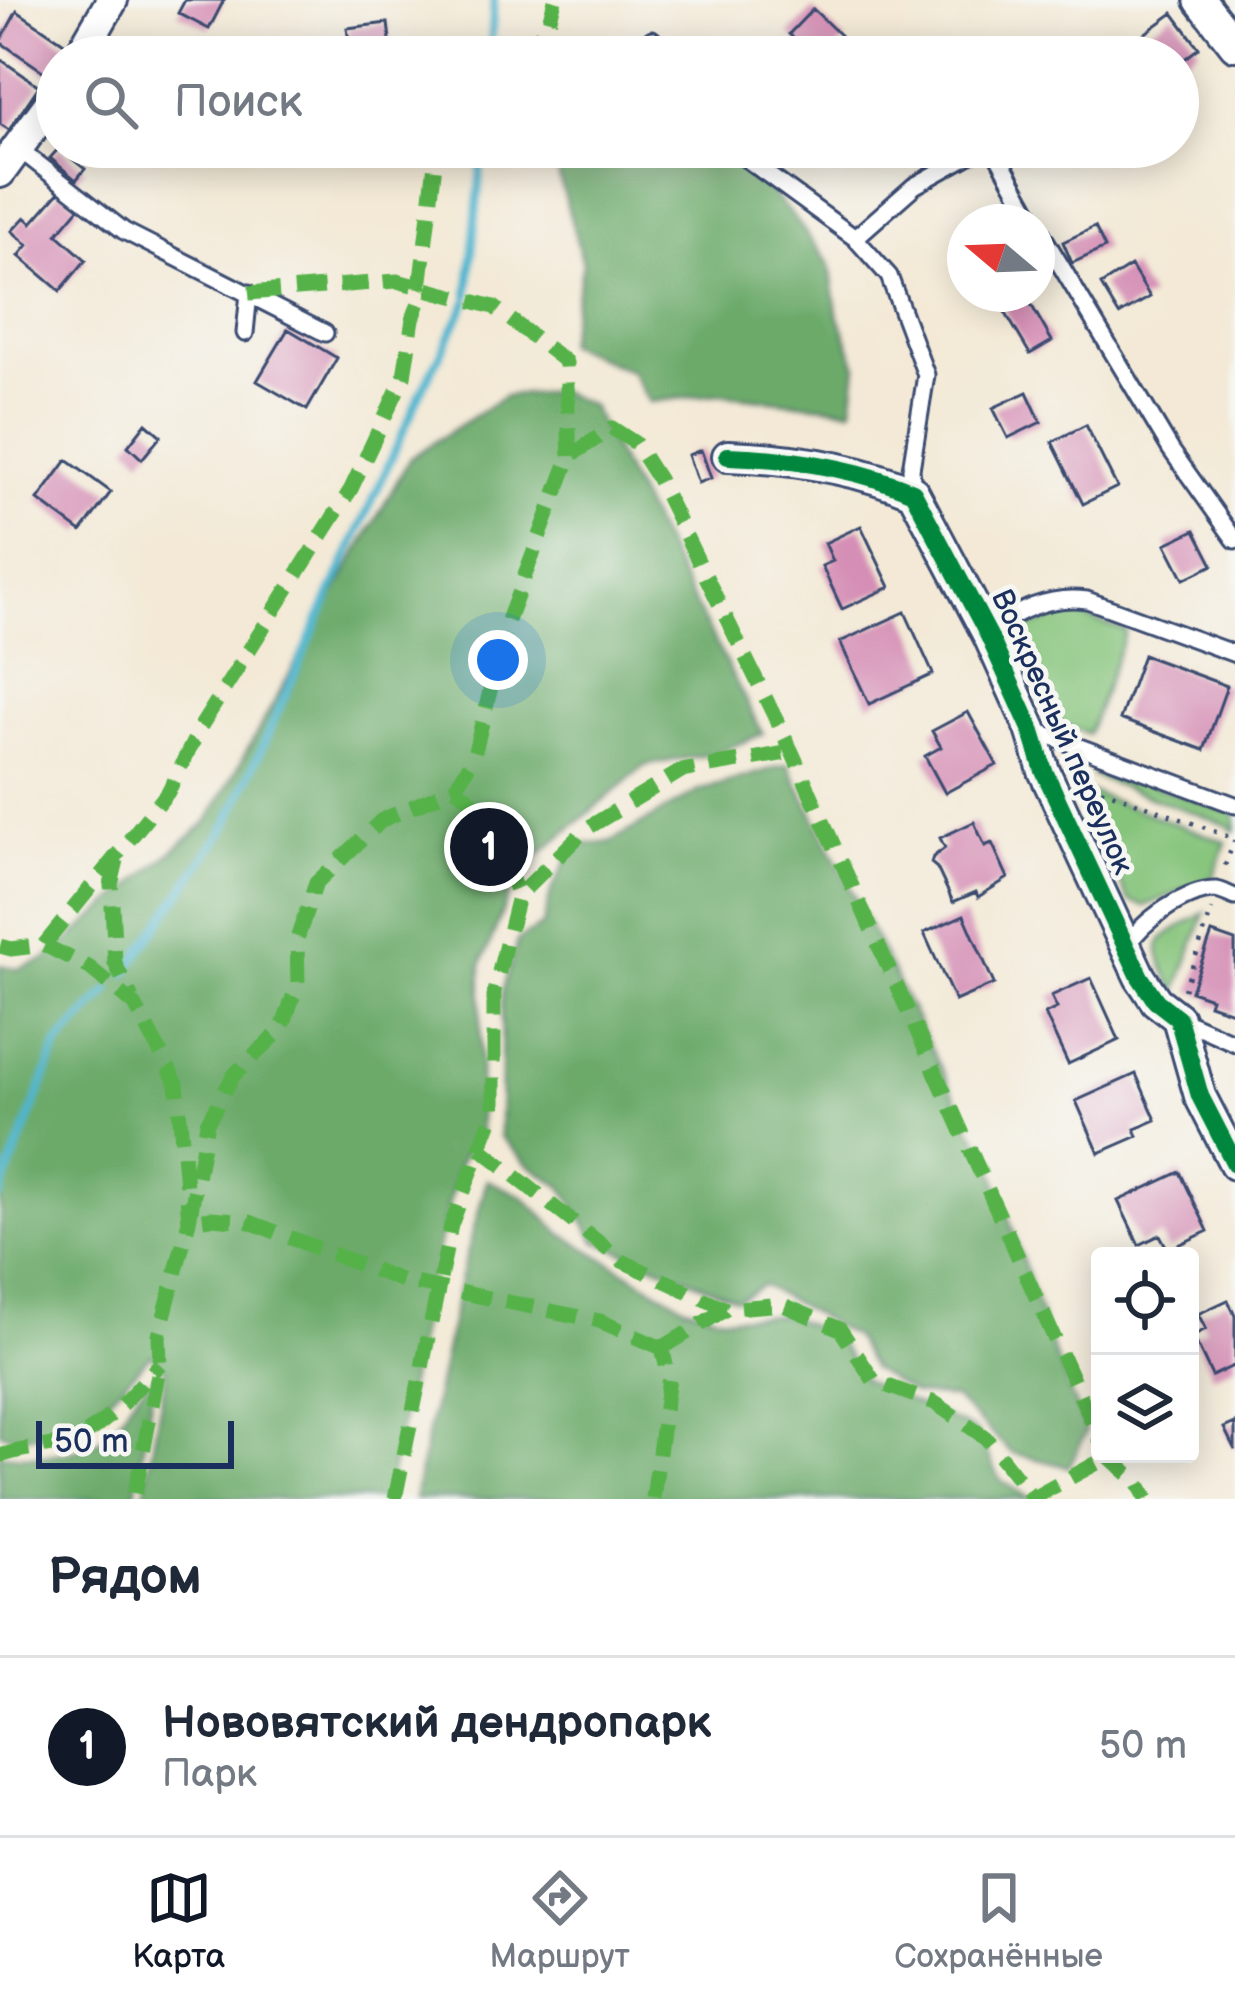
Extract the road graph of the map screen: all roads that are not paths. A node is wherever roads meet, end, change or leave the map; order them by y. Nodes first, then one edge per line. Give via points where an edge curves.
1 (112, 0) edge
2 (1200, 0) edge
3 (91, 36) edge
4 (1235, 45) edge
5 (36, 123) edge
6 (9, 161) edge
7 (759, 168) edge
8 (948, 168) edge
9 (1001, 168) edge
10 (1024, 204) edge
11 (855, 238) junction
12 (1055, 256) edge
13 (249, 293) junction
14 (245, 333) dead end
15 (325, 333) dead end
16 (728, 456) dead end
17 (914, 492) junction
18 (1235, 540) edge
19 (989, 636) junction
20 (1235, 654) edge
21 (1031, 729) junction
22 (1235, 805) edge
23 (1221, 899) edge
24 (1127, 946) junction
25 (1178, 1012) junction
26 (1235, 1043) edge
27 (1235, 1164) edge

1 - 3 street
2 - 4 street
5 - 6 street
6 - 13 lane via 194,270
7 - 11 lane
8 - 11 lane via 914,186
9 - 10 lane
11 - 17 lane via 889,276 926,375
12 - 18 lane
13 - 14 lane
13 - 15 lane
16 - 17 street via 814,463
17 - 19 street, Воскресный переулок
19 - 20 lane via 1006,617 1067,597
19 - 21 street, Воскресный переулок
21 - 22 lane
21 - 24 street, Воскресный переулок
23 - 24 lane via 1176,903 1140,925
24 - 25 street, Воскресный переулок via 1156,1000
25 - 26 lane
25 - 27 street, Воскресный переулок via 1200,1096

